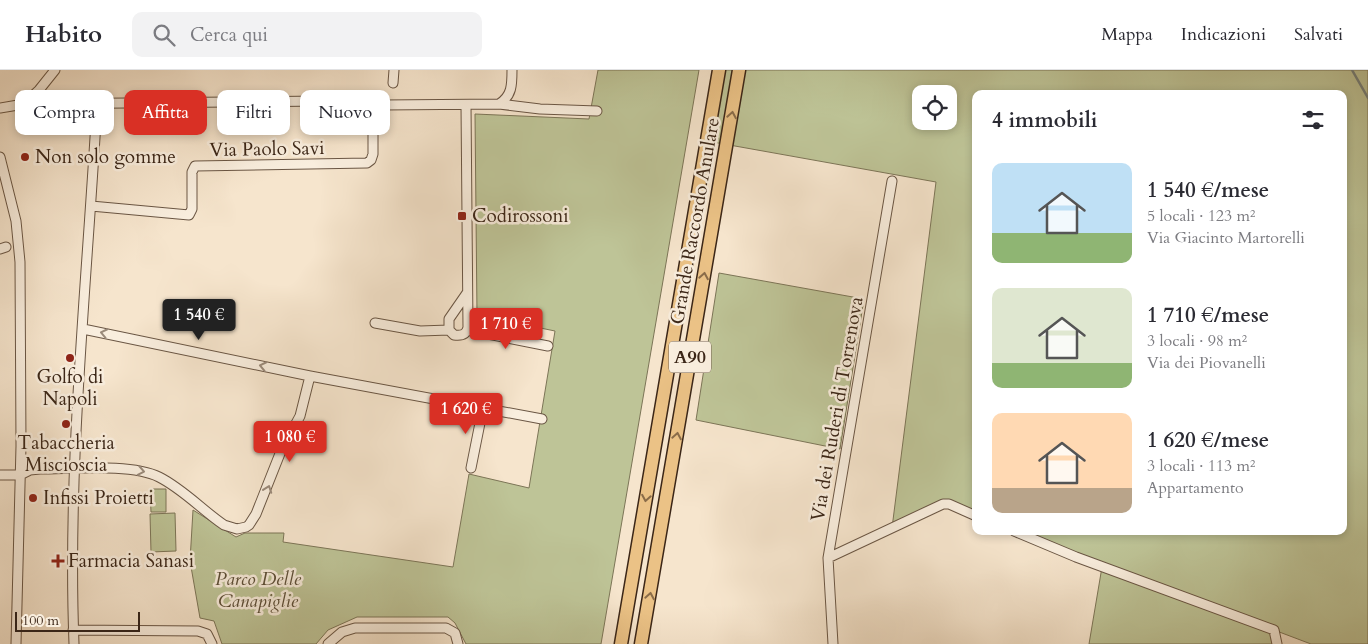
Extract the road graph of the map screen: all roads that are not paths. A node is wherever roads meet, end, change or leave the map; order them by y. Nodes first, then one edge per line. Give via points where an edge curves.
1 (55, 70) edge
2 (394, 70) edge
3 (512, 70) edge
4 (719, 70) edge
5 (739, 70) edge
6 (394, 83) dead end
7 (39, 90) edge
8 (300, 101) edge
9 (114, 104) edge
10 (390, 104) edge
11 (499, 104) junction
12 (466, 105) junction
13 (15, 106) edge
14 (0, 108) edge
15 (597, 111) dead end
16 (95, 135) edge
17 (373, 135) edge
18 (0, 157) edge
19 (892, 181) dead end
20 (91, 206) junction
21 (467, 293) junction
22 (375, 323) dead end
23 (83, 329) junction
24 (449, 330) junction
25 (467, 330) junction
26 (548, 346) dead end
27 (310, 376) junction
28 (484, 408) junction
29 (542, 419) dead end
30 (471, 468) dead end
31 (75, 469) junction
32 (0, 475) edge
33 (20, 475) junction
34 (972, 514) edge
35 (1024, 535) edge
36 (828, 558) junction
37 (73, 630) junction
38 (16, 644) edge
39 (74, 644) edge
40 (212, 644) edge
41 (328, 644) edge
42 (458, 644) edge
43 (621, 644) edge
44 (641, 644) edge
45 (833, 644) edge
46 (1277, 644) edge

1 - 7 street
2 - 6 street
3 - 11 street via 510,94
4 -> 43 highway, Grande Raccordo Anulare / A90
44 -> 5 highway, Grande Raccordo Anulare / A90
8 - 9 street
10 - 12 street
11 - 12 street
11 - 15 street
12 - 21 street
13 - 14 street
16 - 20 street
17 - 20 street, Via Paolo Savi via 373,156 367,163 195,166 189,215
18 - 33 street via 16,221 20,262
19 - 36 street, Via dei Ruderi di Torrenova
20 - 23 street
21 - 24 street via 449,319
21 - 25 street
22 - 24 street via 420,331
27 -> 23 street
23 - 31 street
24 - 25 street via 459,336
25 - 26 street
27 - 28 street
31 -> 27 street via 122,469 154,474 224,525 242,528 249,525 261,506 301,413
28 - 29 street
28 - 30 street
31 - 33 street via 36,469
31 - 37 street via 71,583
32 - 33 street
33 - 38 street
34 - 36 street via 943,504
35 - 46 street via 1274,630
36 - 45 street, Via dei Ruderi di Torrenova
37 - 39 street
37 - 40 street via 198,631 208,634
41 - 42 street via 346,630 364,627 446,628 455,633

